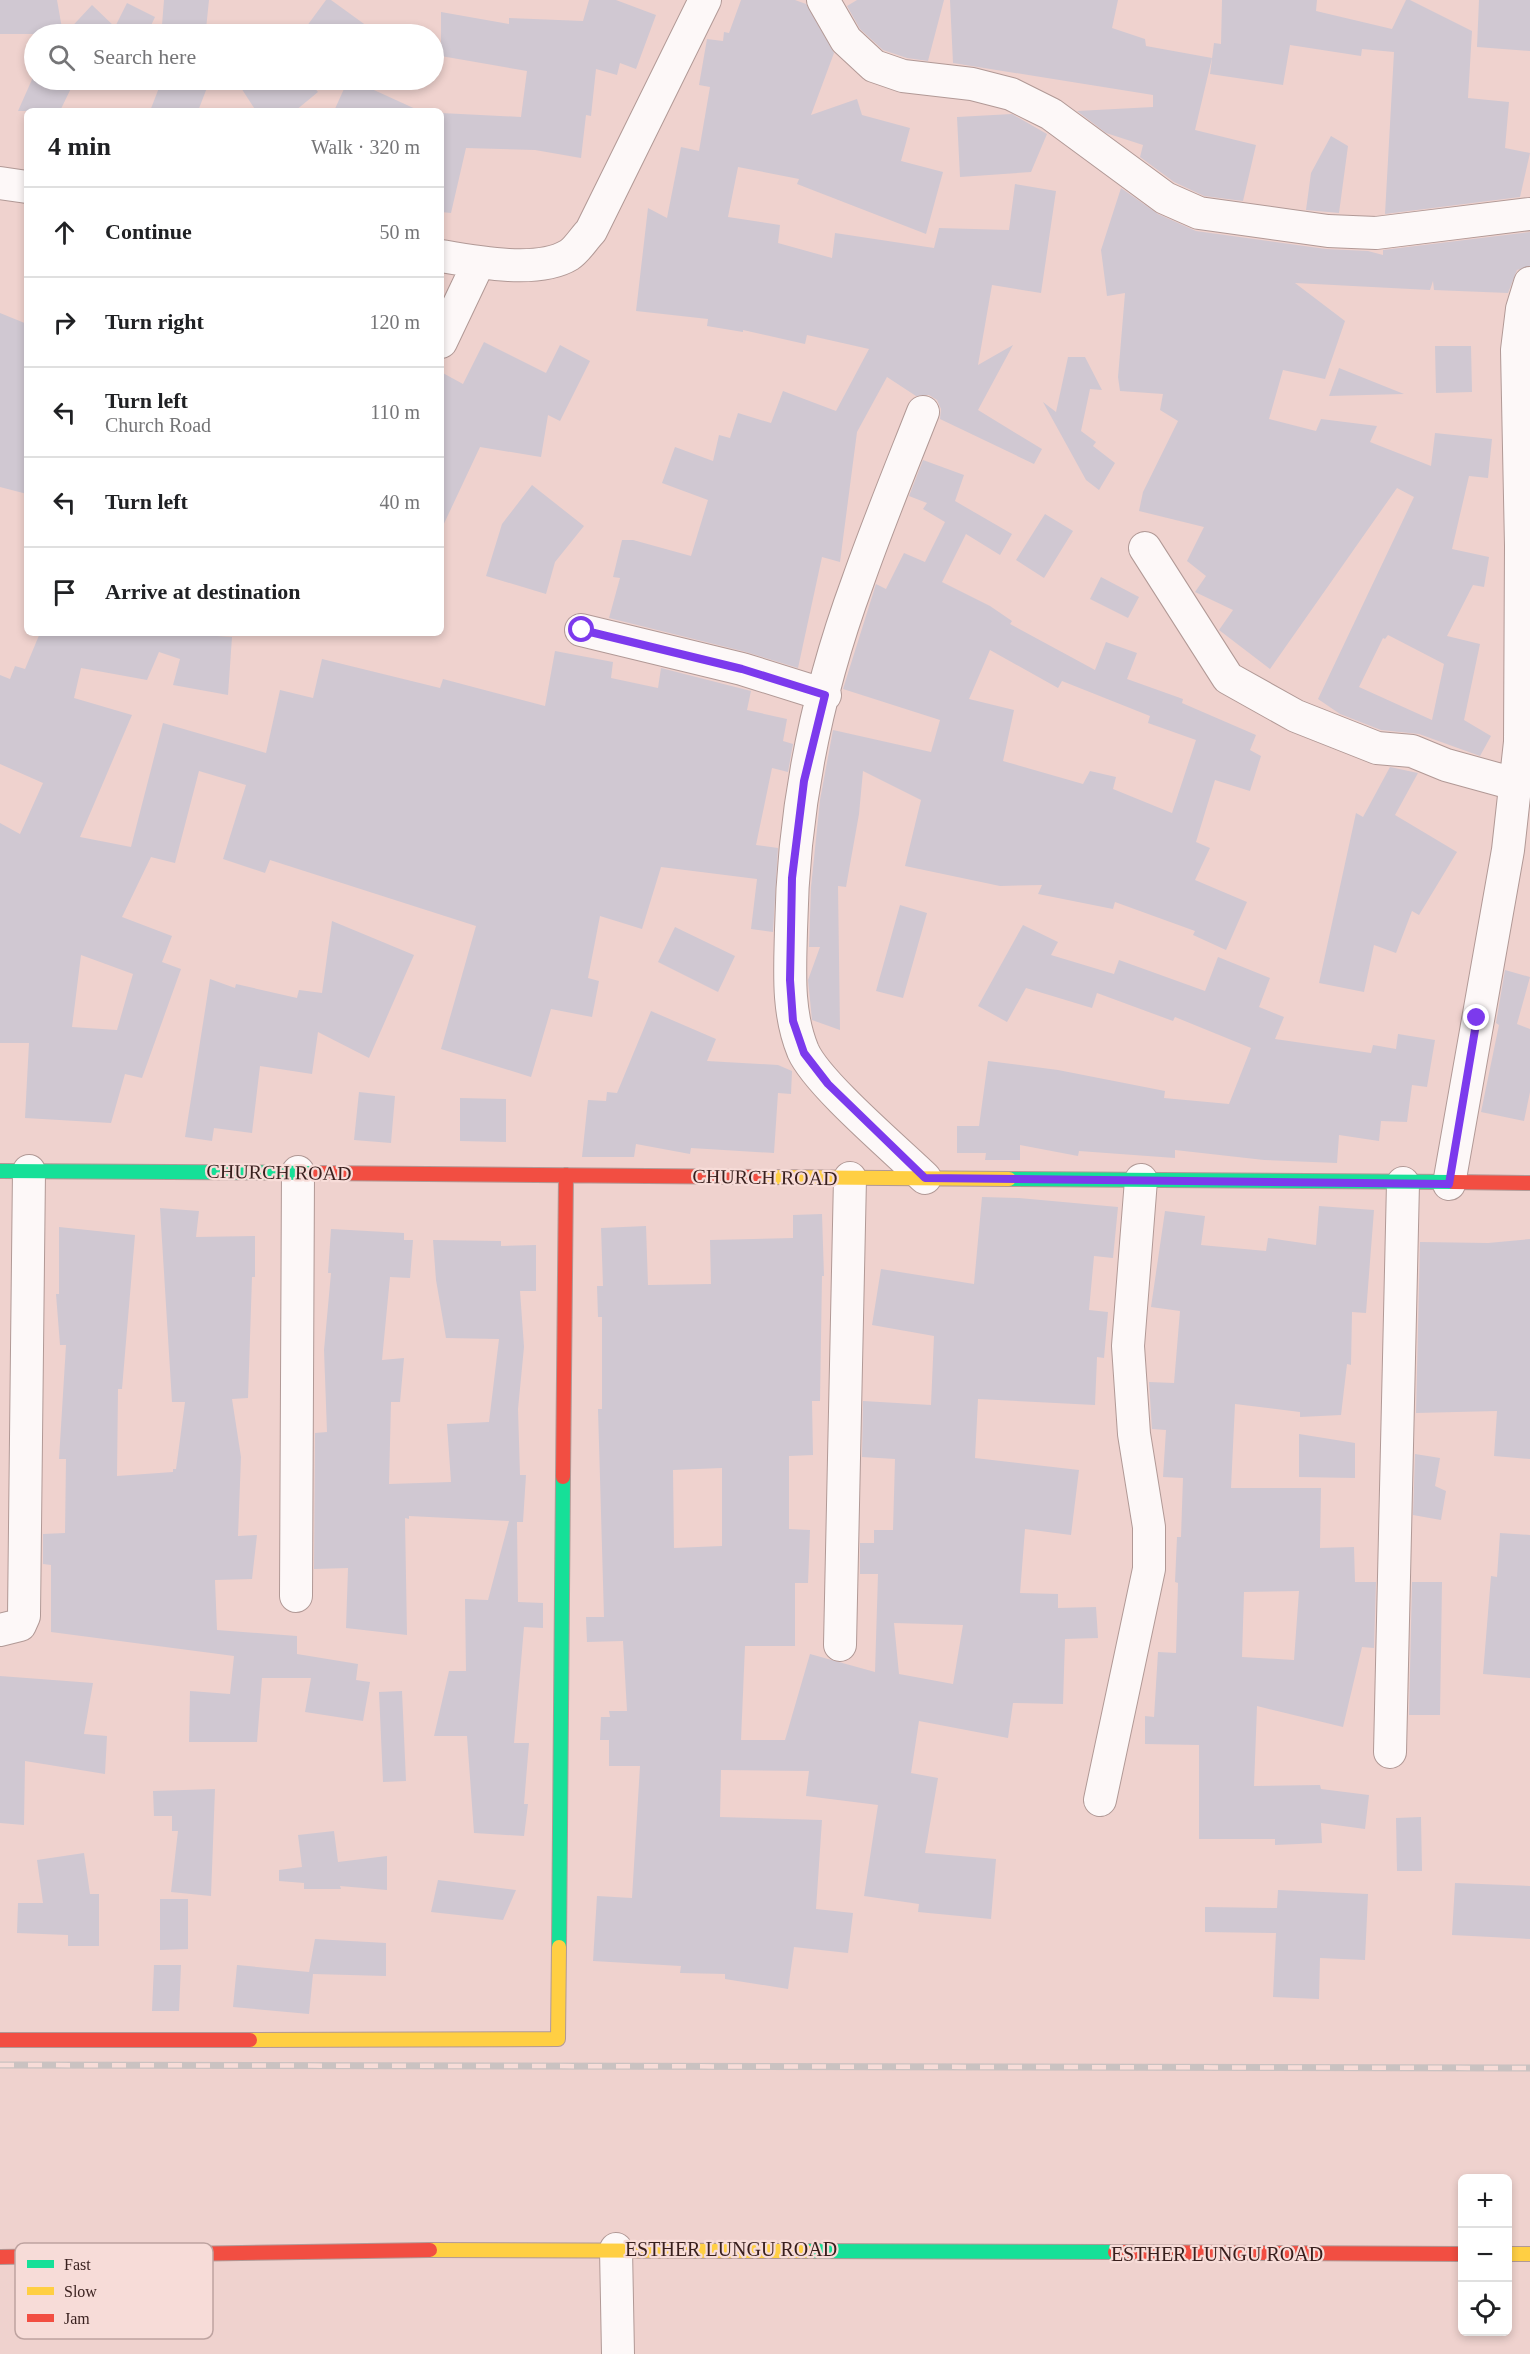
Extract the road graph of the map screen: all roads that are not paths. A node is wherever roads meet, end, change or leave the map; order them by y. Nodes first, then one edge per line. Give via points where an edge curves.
1 (705, 0) edge
2 (823, 0) edge
3 (0, 183) edge
4 (24, 187) edge
5 (1530, 214) edge
6 (444, 256) edge
7 (479, 262) junction
8 (1530, 283) edge
9 (444, 336) edge
10 (923, 412) dead end
11 (1145, 548) dead end
12 (582, 630) dead end
13 (825, 695) junction
14 (1515, 784) junction
15 (1519, 852) edge
16 (14, 1171) edge
17 (298, 1172) junction
18 (566, 1175) junction
19 (850, 1178) junction
20 (925, 1178) junction
21 (1141, 1180) junction
22 (1403, 1183) junction
23 (1530, 1183) edge
24 (1449, 1184) junction
25 (12, 1422) edge
26 (296, 1596) dead end
27 (0, 1630) edge
28 (840, 1645) dead end
29 (1390, 1752) dead end
30 (1101, 1800) dead end
31 (0, 2040) edge
32 (616, 2249) junction
33 (213, 2254) edge
34 (1458, 2254) edge
35 (1512, 2254) edge
36 (1530, 2254) edge
37 (0, 2257) edge
38 (15, 2257) edge
39 (618, 2354) edge

1 - 7 street via 591,231 568,255 547,261
2 - 5 street via 846,40 874,66 903,76 972,84 1011,94 1051,114 1165,198 1199,213 1328,231 1376,233
3 - 4 street
6 - 7 street
7 - 9 street
8 - 14 street via 1517,350 1521,615 1520,742
10 - 13 street via 857,582
11 - 14 street via 1228,678 1296,716 1377,748 1412,751
12 - 13 street via 742,669
13 - 20 street via 804,781 792,878 793,1021 804,1053 828,1084
14 - 15 street
15 - 24 street
16 - 17 street, CHURCH ROAD
16 - 25 street
17 - 18 street, CHURCH ROAD
17 - 26 street
18 - 19 street, CHURCH ROAD
18 - 31 street via 558,2039
19 - 20 street, CHURCH ROAD
19 - 28 street
20 - 21 street, CHURCH ROAD
21 - 22 street, CHURCH ROAD
21 - 30 street via 1128,1346 1134,1434 1149,1527 1149,1569
22 - 24 street, CHURCH ROAD
22 - 29 street
23 - 24 street, CHURCH ROAD
25 - 27 street via 24,1616 20,1625
32 - 33 street, ESTHER LUNGU ROAD
32 - 34 street, ESTHER LUNGU ROAD
32 - 39 street
35 - 36 street
37 - 38 street, ESTHER LUNGU ROAD

